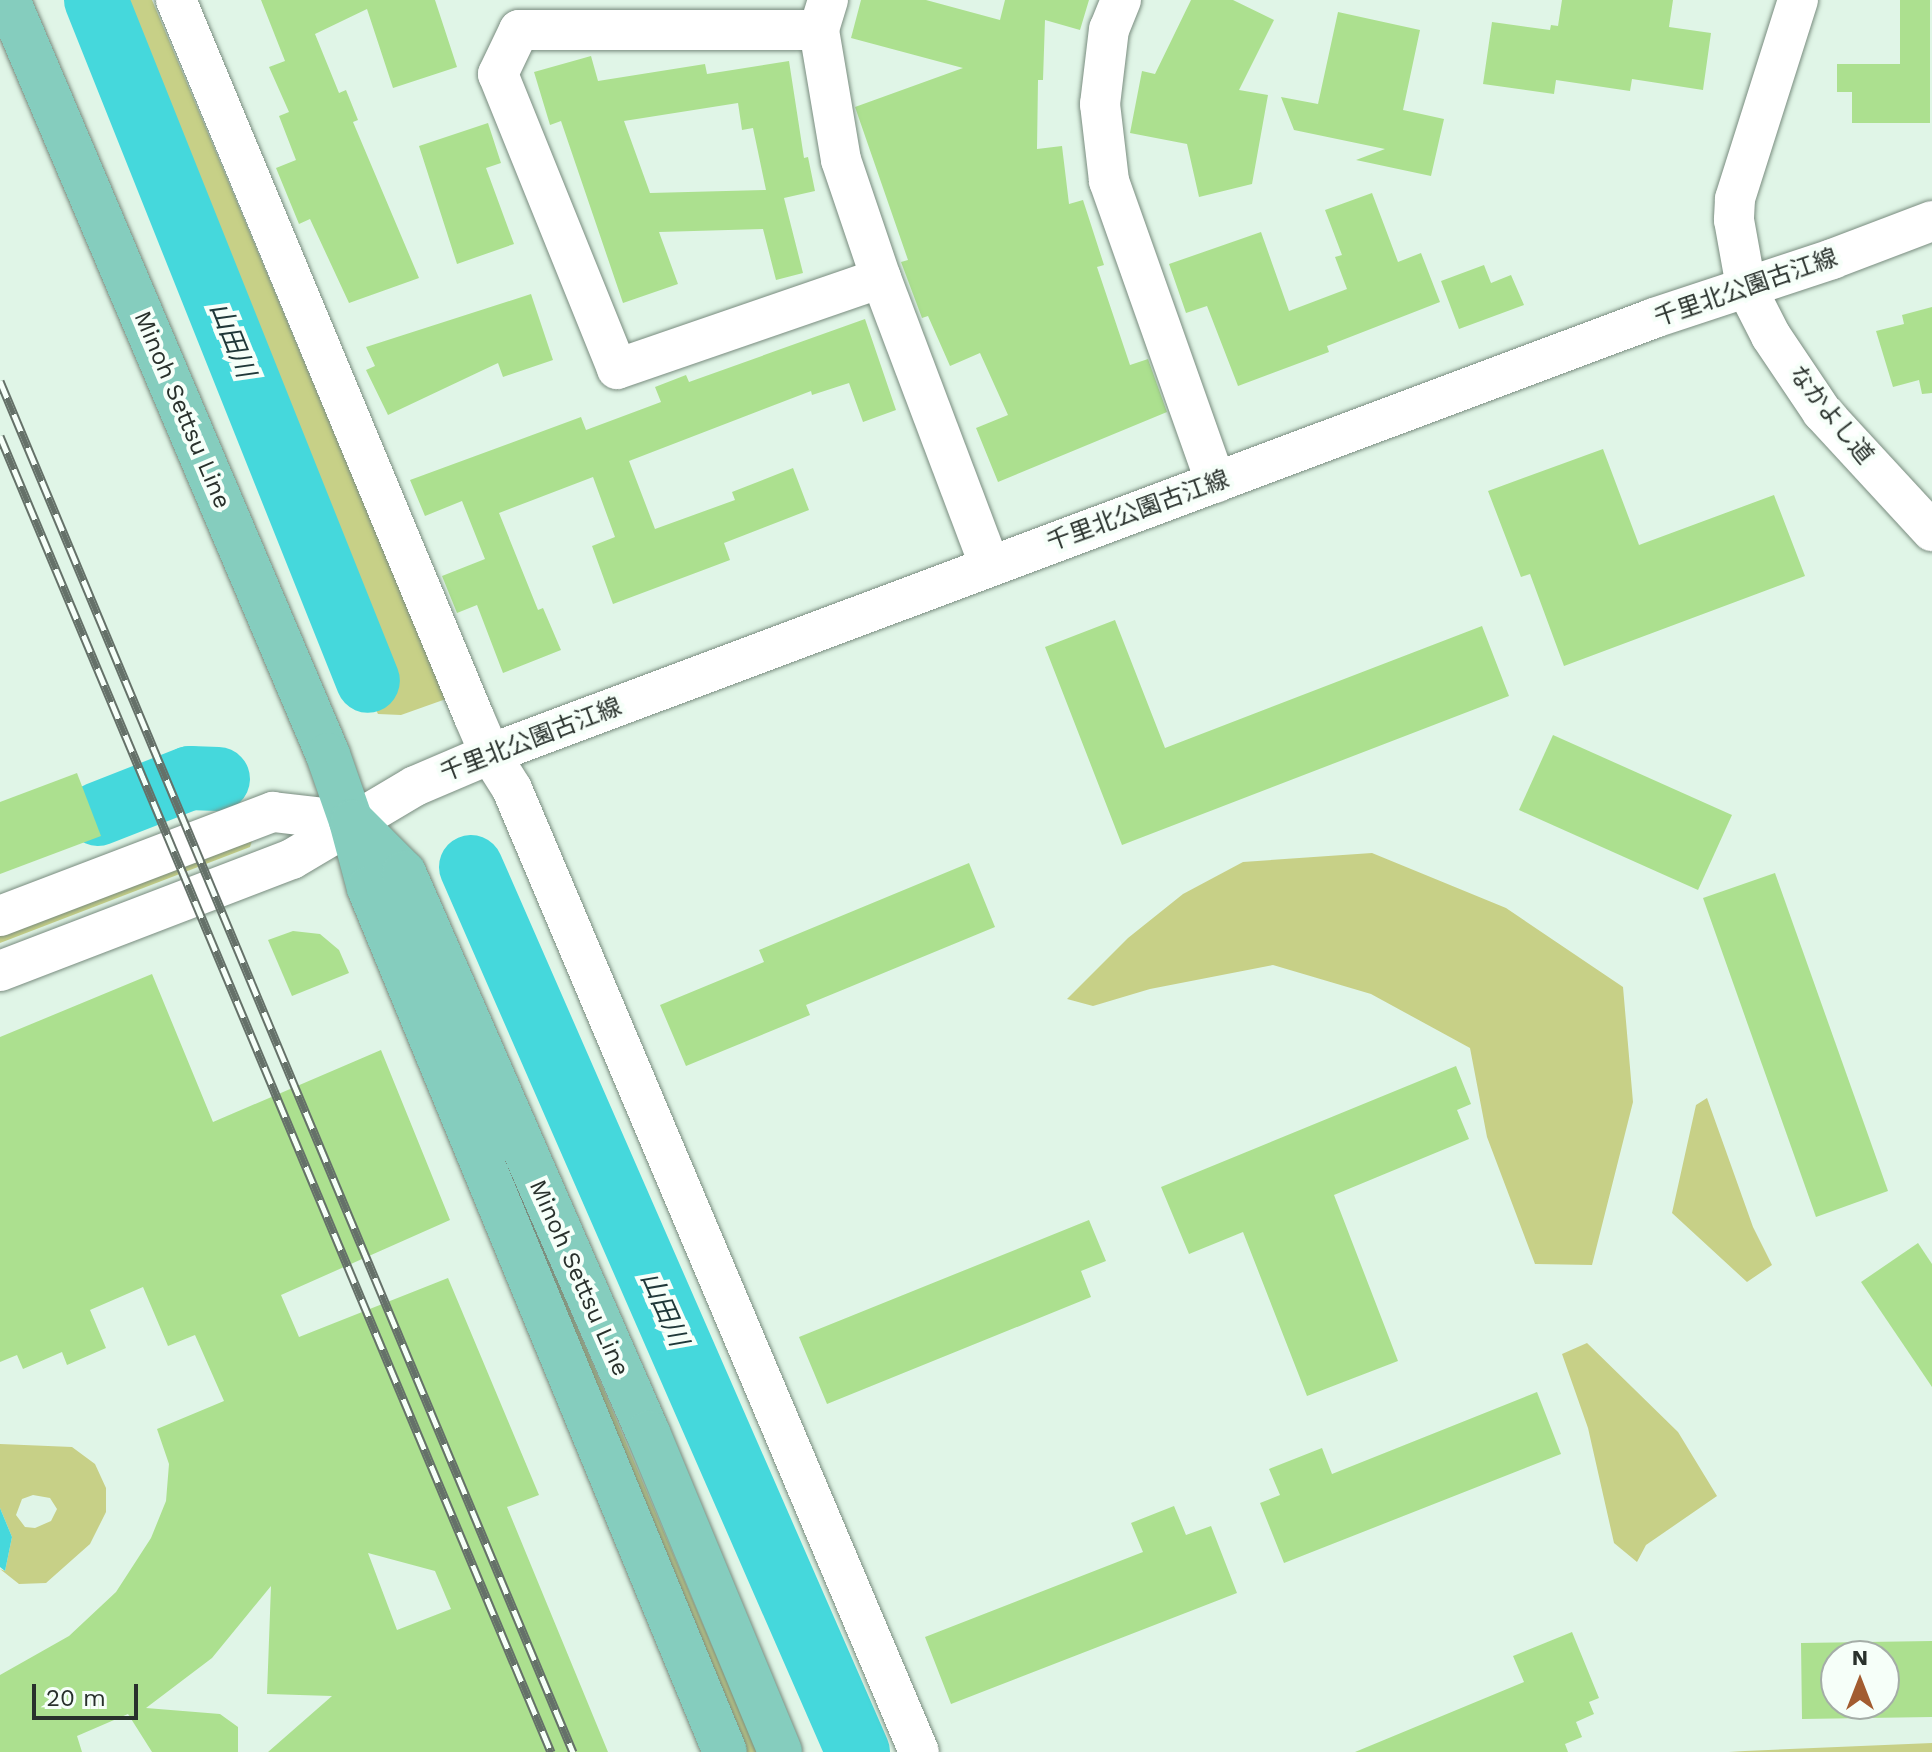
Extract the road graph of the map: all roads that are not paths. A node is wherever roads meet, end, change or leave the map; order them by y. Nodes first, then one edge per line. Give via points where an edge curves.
1 (8, 0) edge
2 (176, 0) edge
3 (1121, 0) edge
4 (1798, 0) edge
5 (824, 15) edge
6 (1932, 221) edge
7 (881, 278) junction
8 (1746, 287) junction
9 (1216, 483) junction
10 (1932, 531) edge
11 (990, 566) junction
12 (490, 754) junction
13 (351, 821) junction
14 (0, 916) edge
15 (0, 971) edge
16 (725, 1752) edge
17 (780, 1752) edge
18 (919, 1752) edge

1 - 13 main road, Minoh Settsu Line via 328,755
2 - 12 street
3 - 9 street via 1109,29 1100,104 1109,181
4 - 8 street, なかよし道 via 1735,199
5 - 7 street via 841,160
5 - 7 street via 519,30 498,74 617,369
6 - 8 street, 千里北公園古江線
7 - 11 street
8 - 9 street, 千里北公園古江線
8 - 10 street, なかよし道 via 1771,336 1822,412
9 - 11 street, 千里北公園古江線
11 - 12 street, 千里北公園古江線
12 - 13 street, 千里北公園古江線
12 - 18 street via 512,789
13 - 14 street via 273,812
13 - 15 street, 千里北公園古江線 via 292,859
13 - 16 main road, Minoh Settsu Line via 369,888
13 - 17 main road, Minoh Settsu Line via 404,873

